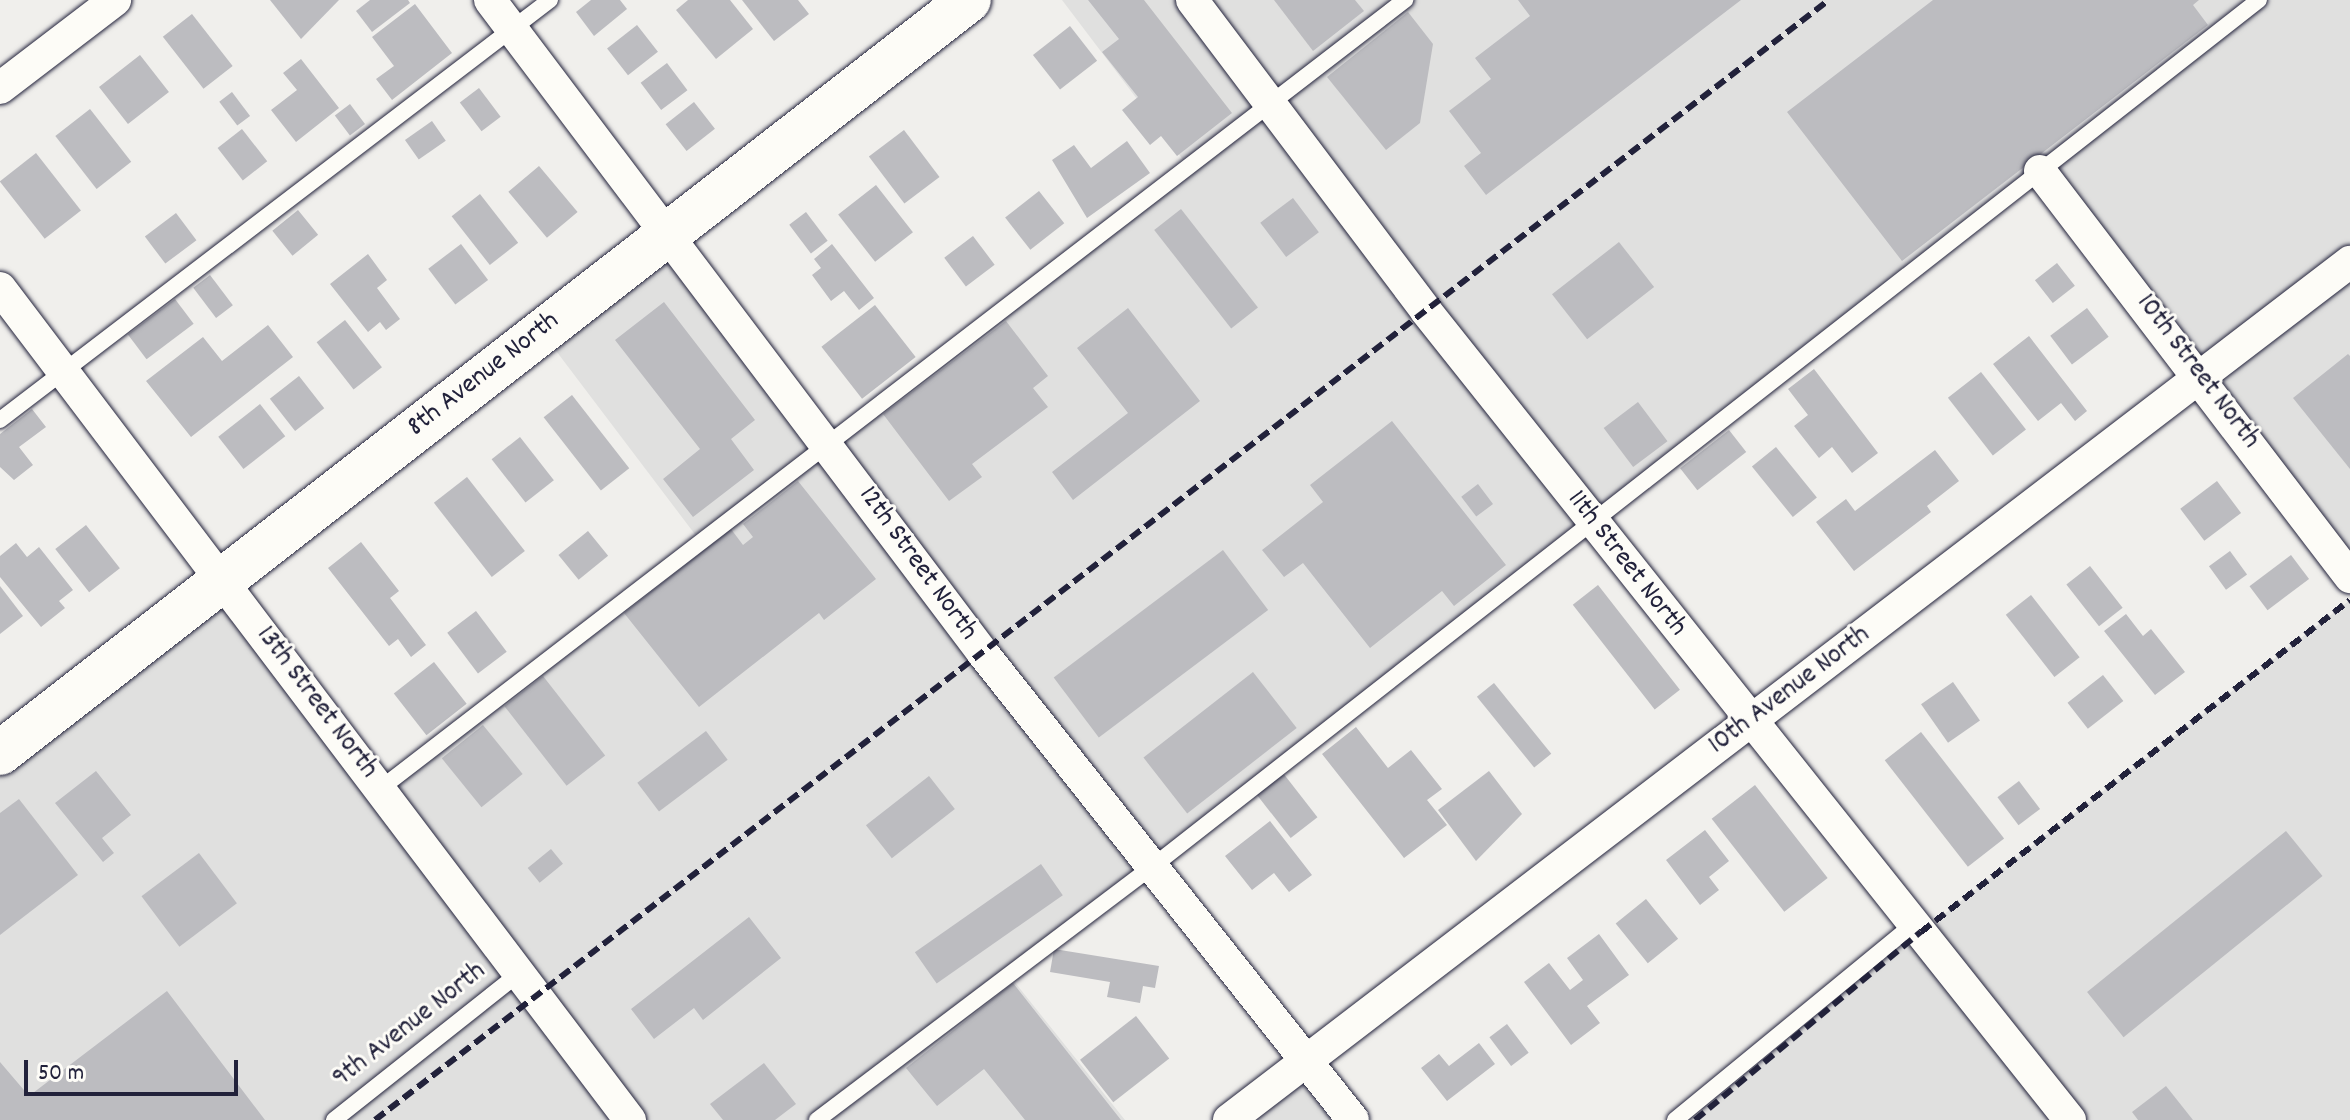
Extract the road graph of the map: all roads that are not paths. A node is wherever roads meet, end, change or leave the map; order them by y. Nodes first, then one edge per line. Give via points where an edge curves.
1 (115, 0) edge
2 (490, 0) edge
3 (550, 0) edge
4 (969, 0) edge
5 (1192, 0) edge
6 (1405, 0) edge
7 (2259, 0) edge
8 (513, 29) junction
9 (0, 88) edge
10 (1269, 103) junction
11 (2040, 171) junction
12 (667, 231) junction
13 (2350, 262) edge
14 (0, 288) edge
15 (64, 370) junction
16 (2202, 377) junction
17 (0, 420) edge
18 (826, 441) junction
19 (1592, 521) junction
20 (2350, 577) edge
21 (224, 579) junction
22 (1749, 721) junction
23 (0, 753) edge
24 (380, 789) junction
25 (1152, 867) junction
26 (1914, 924) junction
27 (518, 974) junction
28 (1306, 1062) junction
29 (334, 1120) edge
30 (630, 1120) edge
31 (817, 1120) edge
32 (1229, 1120) edge
33 (1353, 1120) edge
34 (1675, 1120) edge
35 (2070, 1120) edge

1 - 9 street
2 - 8 street, 12th Street North
3 - 8 lane
4 - 12 street, 8th Avenue North
5 - 10 street, 11th Street North
6 - 10 lane
7 - 11 lane
8 - 12 street, 12th Street North
8 - 15 lane
10 - 18 lane
10 - 19 street, 11th Street North
11 - 16 street, 10th Street North
11 - 19 lane
12 - 18 street, 12th Street North
12 - 21 street, 8th Avenue North
13 - 16 street, 10th Avenue North
14 - 15 street, 13th Street North
15 - 17 lane
15 - 21 street, 13th Street North
16 - 20 street, 10th Street North
16 - 22 street, 10th Avenue North
18 - 24 lane
18 - 25 street, 12th Street North via 982,652
19 - 22 street, 11th Street North
19 - 25 lane
21 - 23 street, 8th Avenue North
21 - 24 street, 13th Street North
22 - 26 street, 11th Street North
22 - 28 street, 10th Avenue North
24 - 27 street, 13th Street North
25 - 28 street, 12th Street North
25 - 31 lane
26 - 34 lane
26 - 35 street, 11th Street North
27 - 29 lane, 9th Avenue North
27 - 30 street, 13th Street North
28 - 32 street, 10th Avenue North
28 - 33 street, 12th Street North

